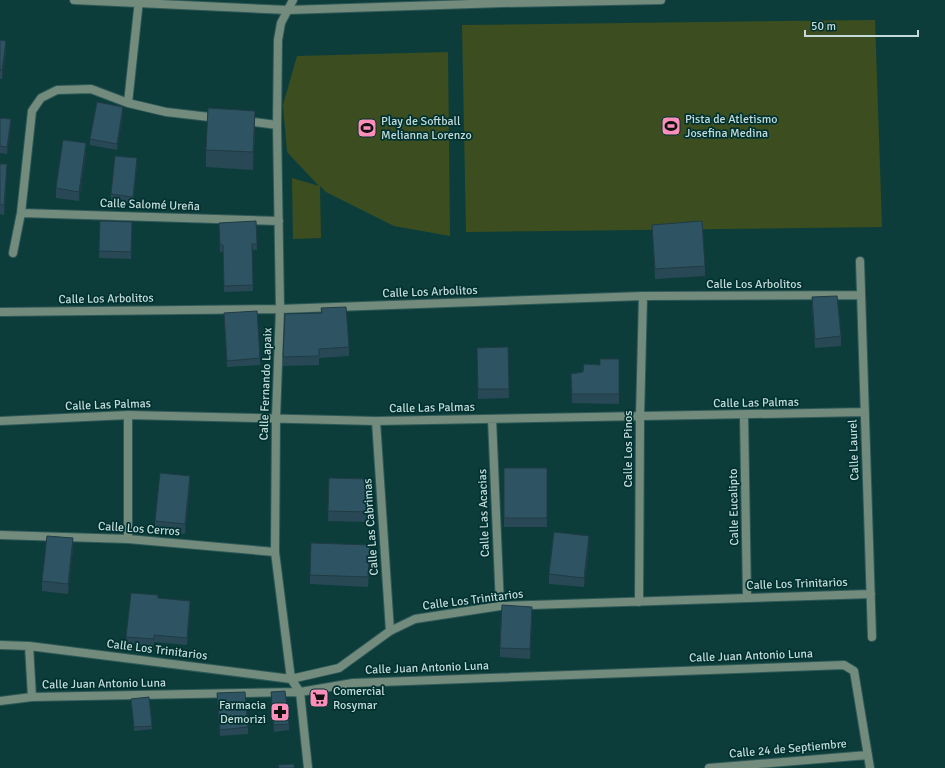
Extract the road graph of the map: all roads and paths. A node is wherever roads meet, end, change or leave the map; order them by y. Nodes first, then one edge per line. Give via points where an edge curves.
1 (74, 0) edge
2 (293, 0) edge
3 (661, 0) edge
4 (139, 1) edge
5 (502, 2) edge
6 (288, 10) junction
7 (128, 103) junction
8 (277, 125) junction
9 (21, 213) junction
10 (279, 221) junction
11 (13, 253) dead end
12 (860, 261) dead end
13 (861, 295) junction
14 (643, 296) junction
15 (280, 309) junction
16 (0, 312) edge
17 (865, 412) junction
18 (128, 415) junction
19 (744, 415) junction
20 (640, 417) junction
21 (276, 418) junction
22 (492, 419) junction
23 (0, 421) edge
24 (376, 421) junction
25 (0, 534) edge
26 (128, 539) junction
27 (275, 552) junction
28 (871, 594) junction
29 (747, 597) junction
30 (639, 602) junction
31 (500, 606) junction
32 (390, 631) junction
33 (872, 637) dead end
34 (0, 645) edge
35 (29, 646) junction
36 (291, 679) junction
37 (300, 692) junction
38 (32, 697) junction
39 (0, 701) edge
40 (868, 754) junction
41 (308, 768) edge
42 (709, 768) edge
43 (716, 768) edge
44 (870, 768) edge

1 - 4 street
2 - 6 street, Calle Fernando Lapaix
3 - 5 street
4 - 6 street
4 - 7 street
5 - 6 street
6 - 8 street, Calle Fernando Lapaix via 278,40
7 - 8 street via 166,112
7 - 9 street via 92,89 57,90 41,98 32,111
8 - 10 street, Calle Fernando Lapaix
9 - 10 street, Calle Salomé Ureña
9 - 11 street
10 - 15 street, Calle Fernando Lapaix
12 - 13 street, Calle Laurel
13 - 14 street, Calle Los Arbolitos
13 - 17 street, Calle Laurel
14 - 15 street, Calle Los Arbolitos
14 - 20 street, Calle Los Pinos
15 - 16 street, Calle Los Arbolitos
15 - 21 street, Calle Fernando Lapaix
17 - 19 street, Calle Las Palmas
17 - 28 street, Calle Laurel
18 - 21 street, Calle Las Palmas
18 - 23 street, Calle Las Palmas
18 - 26 street
19 - 20 street, Calle Las Palmas
19 - 29 street, Calle Eucalipto
20 - 22 street, Calle Las Palmas
20 - 30 street, Calle Los Pinos
21 - 24 street, Calle Las Palmas
21 - 27 street, Calle Fernando Lapaix
22 - 24 street, Calle Las Palmas
22 - 31 street, Calle Las Acacias
24 - 32 street, Calle Las Cabrimas
25 - 26 street, Calle Los Cerros
26 - 27 street, Calle Los Cerros
27 - 36 street, Calle Fernando Lapaix
28 - 29 street, Calle Los Trinitarios
28 - 33 street, Calle Laurel
29 - 30 street, Calle Los Trinitarios
30 - 31 street, Calle Los Trinitarios
31 - 32 street, Calle Los Trinitarios via 415,619
32 - 36 street, Calle Los Trinitarios via 339,668
34 - 35 street, Calle Los Trinitarios
35 - 36 street, Calle Los Trinitarios
35 - 38 street
36 - 37 street, Calle Fernando Lapaix
37 - 38 street, Calle Juan Antonio Luna
37 - 40 street, Calle Juan Antonio Luna via 369,682 844,665 854,671
37 - 41 street, Calle Fernando Lapaix
38 - 39 street, Calle Juan Antonio Luna
40 - 43 street, Calle 24 de Septiembre
40 - 44 street
42 - 43 street, Calle 24 de Septiembre

